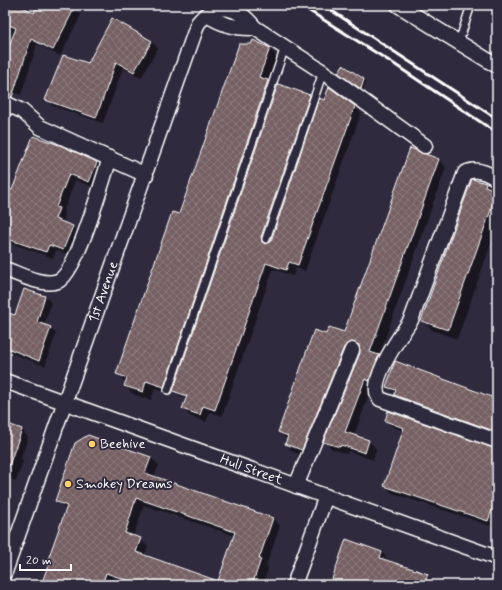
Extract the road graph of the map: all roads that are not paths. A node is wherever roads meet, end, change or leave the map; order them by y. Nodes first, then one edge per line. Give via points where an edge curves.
1 (398, 5) edge
2 (471, 5) edge
3 (459, 42) junction
4 (285, 47) junction
5 (497, 66) edge
6 (323, 72) junction
7 (5, 103) edge
8 (425, 146) dead end
9 (110, 158) junction
10 (146, 175) junction
11 (497, 179) edge
12 (266, 239) dead end
13 (5, 269) edge
14 (352, 350) dead end
15 (5, 381) edge
16 (168, 390) dead end
17 (65, 403) junction
18 (497, 441) edge
19 (296, 486) junction
20 (326, 496) junction
21 (497, 558) edge
22 (5, 572) edge
23 (294, 585) edge

1 - 3 street
2 - 3 lane
3 - 5 street
4 - 6 street
4 - 10 street, 1st Avenue via 255,28 233,27 207,15 198,23
4 - 16 lane
6 - 8 street
6 - 12 lane
7 - 9 street via 18,109 40,126
9 - 10 street
9 - 13 street via 77,253 66,274 58,281 49,282
10 - 17 street, 1st Avenue
11 - 18 street via 475,170 465,173 411,320 397,340 379,376 376,391 380,399
14 - 19 street
15 - 17 street, Hull Street
17 - 19 street, Hull Street
17 - 22 street, 1st Avenue
19 - 20 street, Hull Street
20 - 21 street, Hull Street
20 - 23 street

